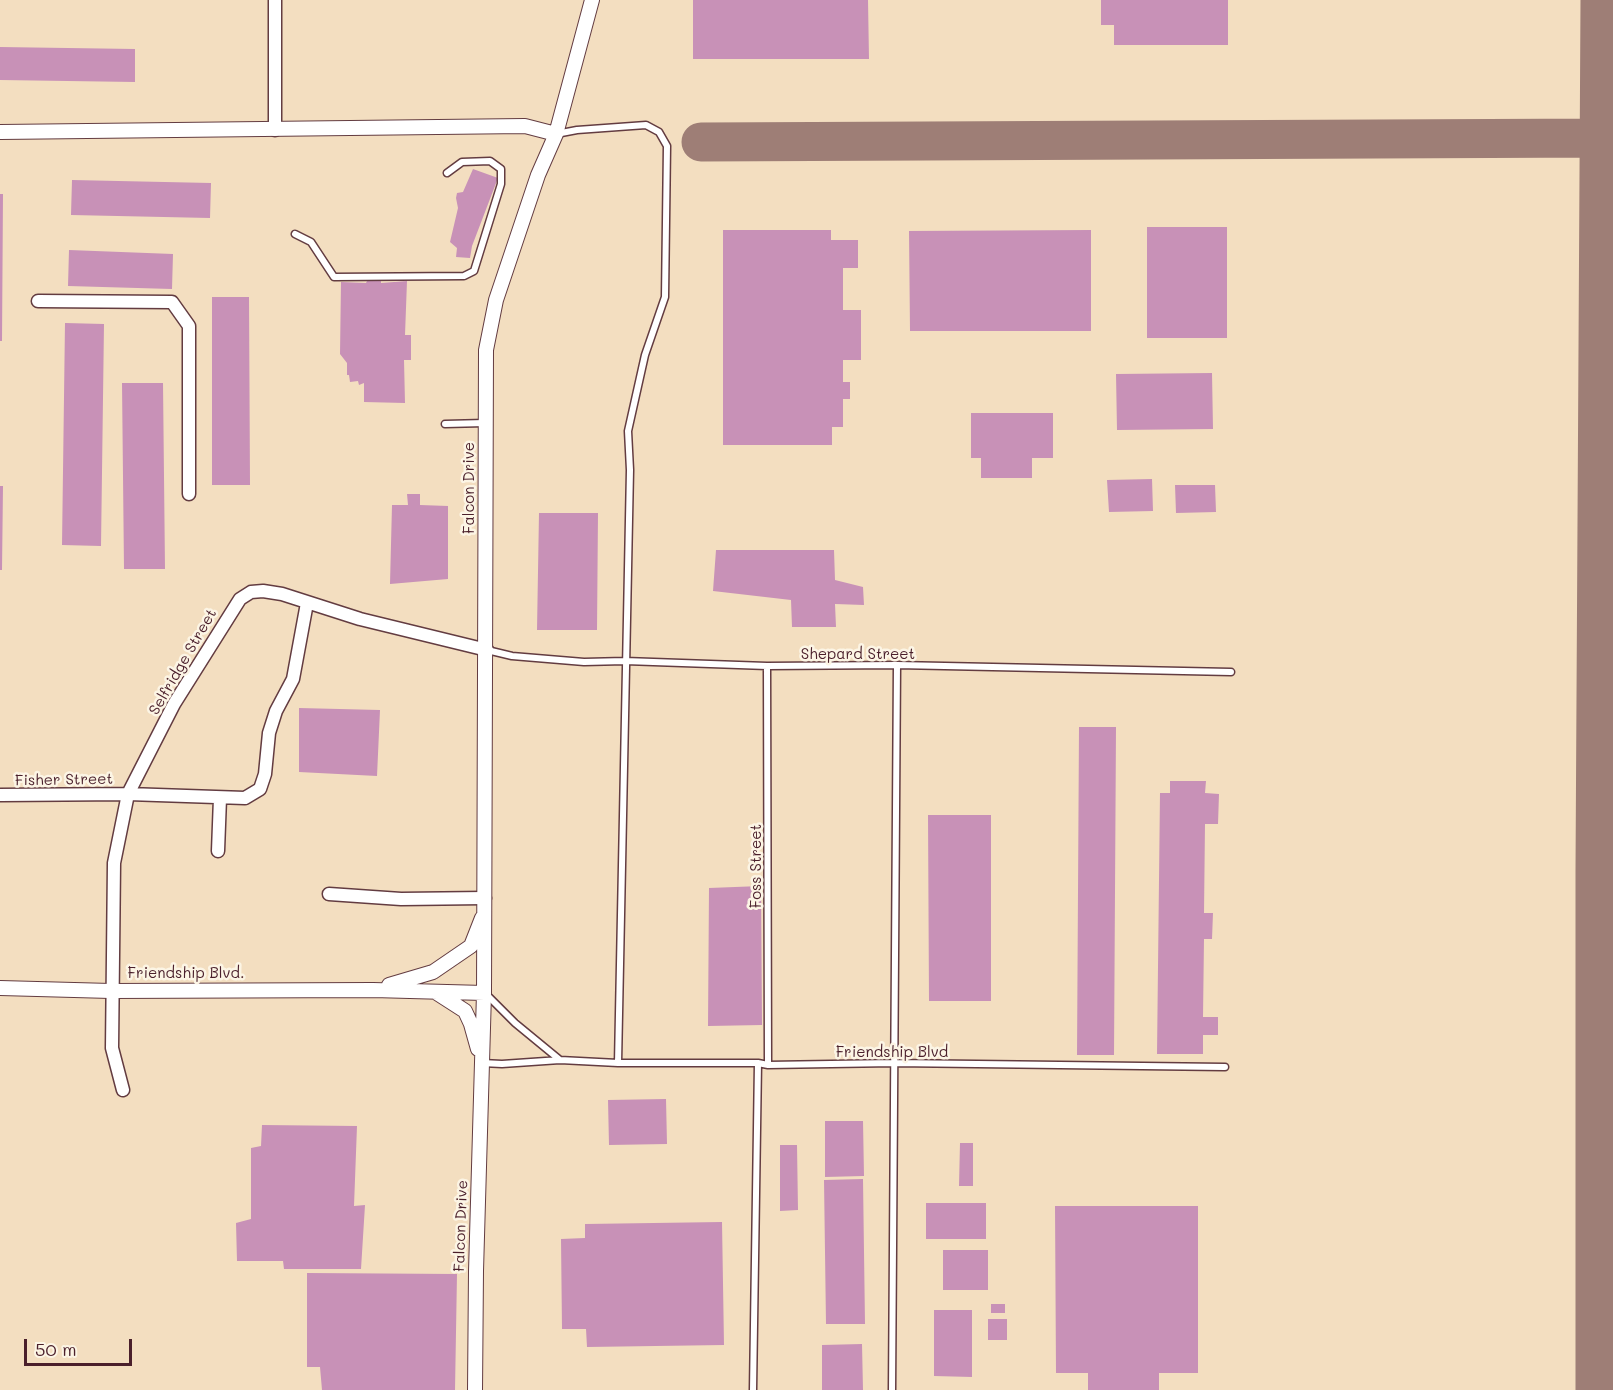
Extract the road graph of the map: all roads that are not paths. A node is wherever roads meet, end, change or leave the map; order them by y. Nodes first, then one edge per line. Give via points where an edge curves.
1 (275, 0) edge
2 (592, 0) edge
3 (275, 130) junction
4 (0, 132) edge
5 (556, 134) junction
6 (447, 173) dead end
7 (295, 234) dead end
8 (38, 301) dead end
9 (485, 423) junction
10 (445, 424) dead end
11 (189, 494) dead end
12 (307, 603) junction
13 (487, 650) junction
14 (625, 661) junction
15 (897, 665) junction
16 (767, 666) junction
17 (1231, 672) dead end
18 (128, 794) junction
19 (0, 795) edge
20 (220, 798) junction
21 (218, 851) dead end
22 (329, 894) dead end
23 (485, 905) junction
24 (0, 988) edge
25 (111, 990) junction
26 (373, 990) junction
27 (436, 992) junction
28 (484, 993) junction
29 (560, 1060) junction
30 (482, 1063) junction
31 (618, 1063) junction
32 (758, 1063) junction
33 (894, 1063) junction
34 (768, 1065) junction
35 (1225, 1067) dead end
36 (123, 1090) dead end
37 (474, 1390) edge
38 (753, 1390) edge
39 (892, 1390) edge

1 - 3 street
2 - 5 street, Falcon Drive
3 - 4 street
3 - 5 street via 525,126
5 - 9 street, Falcon Drive via 496,300 486,350
5 - 14 lane via 646,125 659,132 666,146 665,297 645,355 628,431
6 - 7 lane via 462,162 490,161 502,174 474,271 464,276 334,277 311,242
8 - 11 street via 172,302 189,326
9 - 10 lane
9 - 13 street, Falcon Drive
12 - 13 street, Selfridge Street
12 - 18 street, Selfridge Street via 263,591 240,599 174,704
12 - 20 street, Fisher Street via 293,679 269,733 260,789 245,798
13 - 14 lane, Shepard Street via 584,662
13 - 23 street, Falcon Drive
14 - 16 lane, Shepard Street
14 - 31 lane
15 - 16 lane, Shepard Street
15 - 17 lane, Shepard Street
15 - 33 lane
16 - 34 lane, Foss Street
18 - 19 street, Fisher Street
18 - 20 street, Fisher Street
18 - 25 street, Selfridge Street via 114,863
20 - 21 street
22 - 23 street
23 - 26 street, Friendship Blvd. via 471,946 433,972
23 - 28 street, Falcon Drive
24 - 25 street, Friendship Blvd.
25 - 26 street, Friendship Blvd.
25 - 36 street, Selfridge Street via 112,1048
26 - 27 street, Friendship Blvd.
27 - 28 street, Friendship Blvd.
27 - 30 street via 465,1011
28 - 29 lane
28 - 30 street, Falcon Drive
29 - 30 lane, Friendship Blvd
29 - 31 lane, Friendship Blvd
30 - 37 street, Falcon Drive
31 - 32 lane, Friendship Blvd
32 - 34 lane, Friendship Blvd
32 - 38 lane
33 - 34 lane, Friendship Blvd
33 - 35 lane, Friendship Blvd
33 - 39 lane

